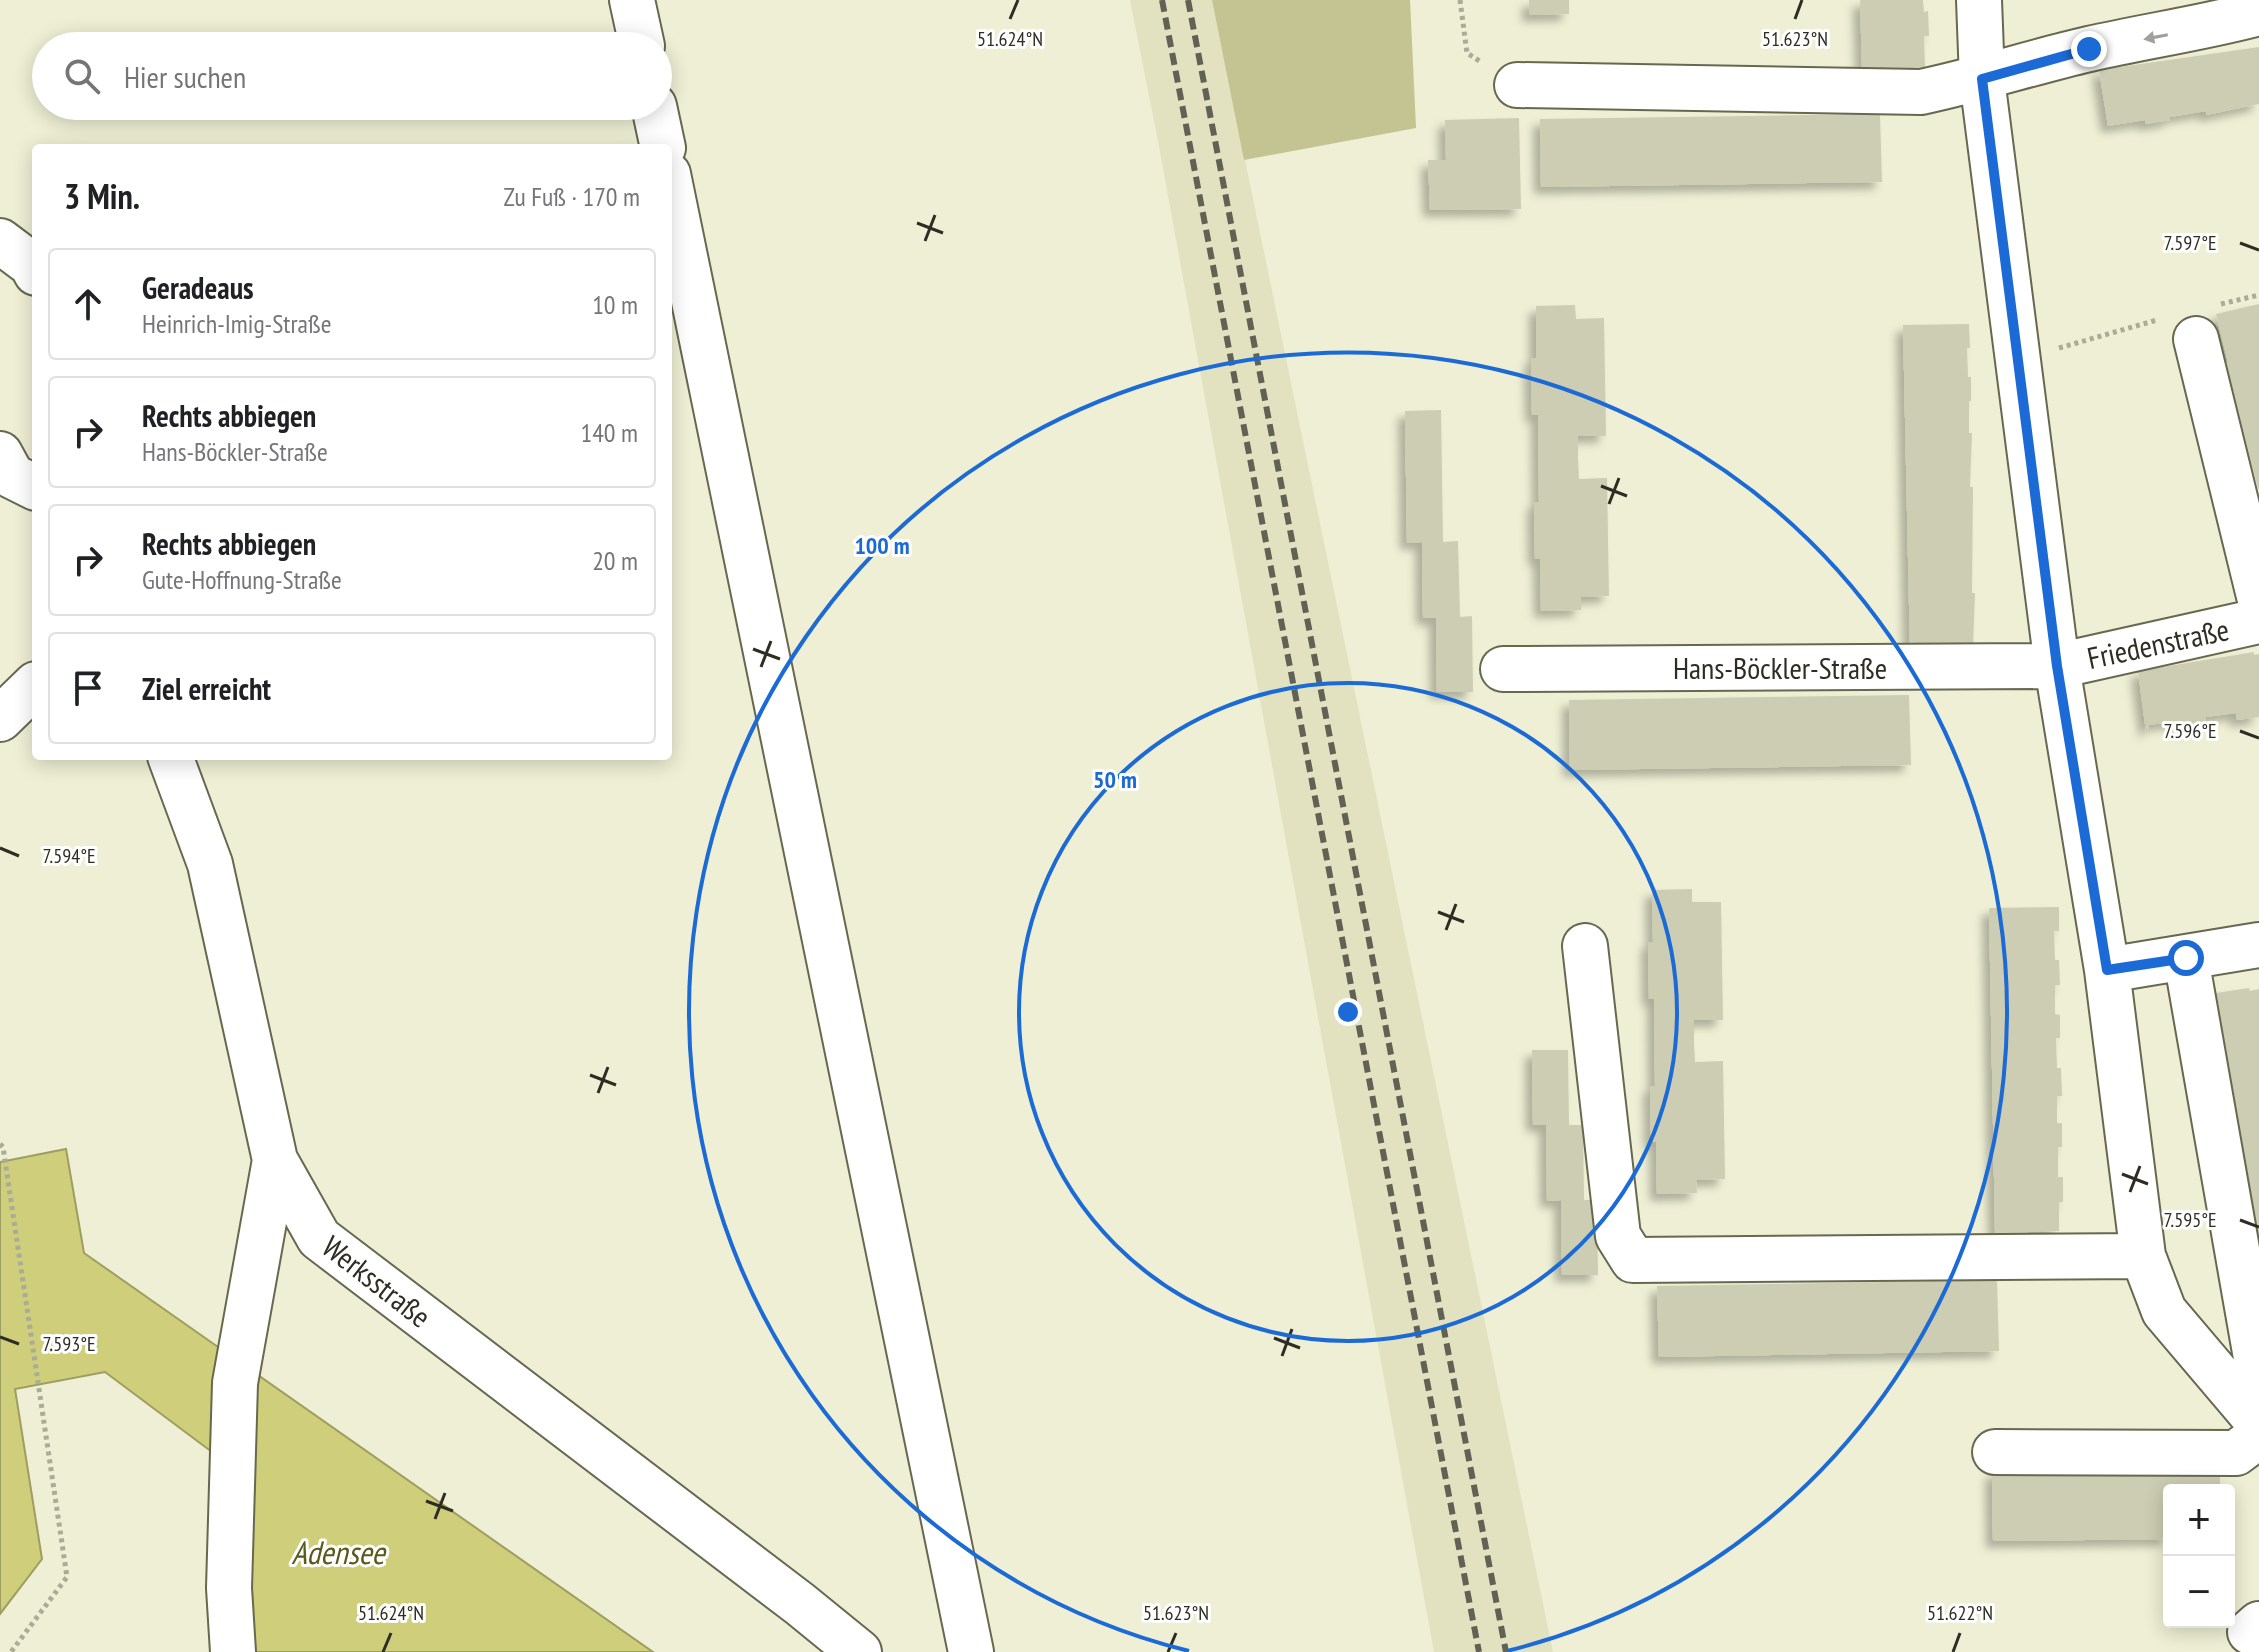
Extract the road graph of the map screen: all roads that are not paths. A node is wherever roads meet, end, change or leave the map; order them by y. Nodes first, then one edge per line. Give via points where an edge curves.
1 (632, 0) edge
2 (1979, 0) edge
3 (2208, 13) edge
4 (2259, 13) edge
5 (639, 32) edge
6 (1982, 79) junction
7 (1517, 85) road end
8 (657, 120) edge
9 (662, 144) edge
10 (672, 194) edge
11 (0, 241) edge
12 (32, 265) edge
13 (2191, 321) road end
14 (0, 454) edge
15 (32, 486) edge
16 (2259, 596) edge
17 (2259, 621) edge
18 (2057, 666) junction
19 (1503, 669) dead end
20 (32, 688) edge
21 (0, 719) edge
22 (171, 760) edge
23 (2259, 945) edge
24 (1585, 946) dead end
25 (2186, 958) junction
26 (2107, 970) junction
27 (275, 1160) junction
28 (2143, 1256) junction
29 (2259, 1375) edge
30 (2259, 1423) edge
31 (2259, 1436) edge
32 (1995, 1452) dead end
33 (233, 1652) edge
34 (859, 1652) edge
35 (971, 1652) edge

1 - 5 street
2 - 6 street
3 - 4 street
3 -> 6 street
6 - 7 street via 1921,92
6 - 18 street
8 - 9 street
10 - 35 street
11 - 12 street
13 - 16 street
14 - 15 street via 12,476
17 - 18 street, Friedenstraße
18 - 19 street, Hans-Böckler-Straße
18 - 26 street
20 - 21 street
22 - 27 street via 210,864
23 - 25 street
24 - 28 street via 1618,1236 1633,1260
25 - 26 street
25 - 29 street
26 - 28 street
27 - 33 street via 235,1383 229,1588
27 - 34 street, Werksstraße via 319,1238
28 - 30 street via 2164,1311
31 - 32 street via 2236,1453

